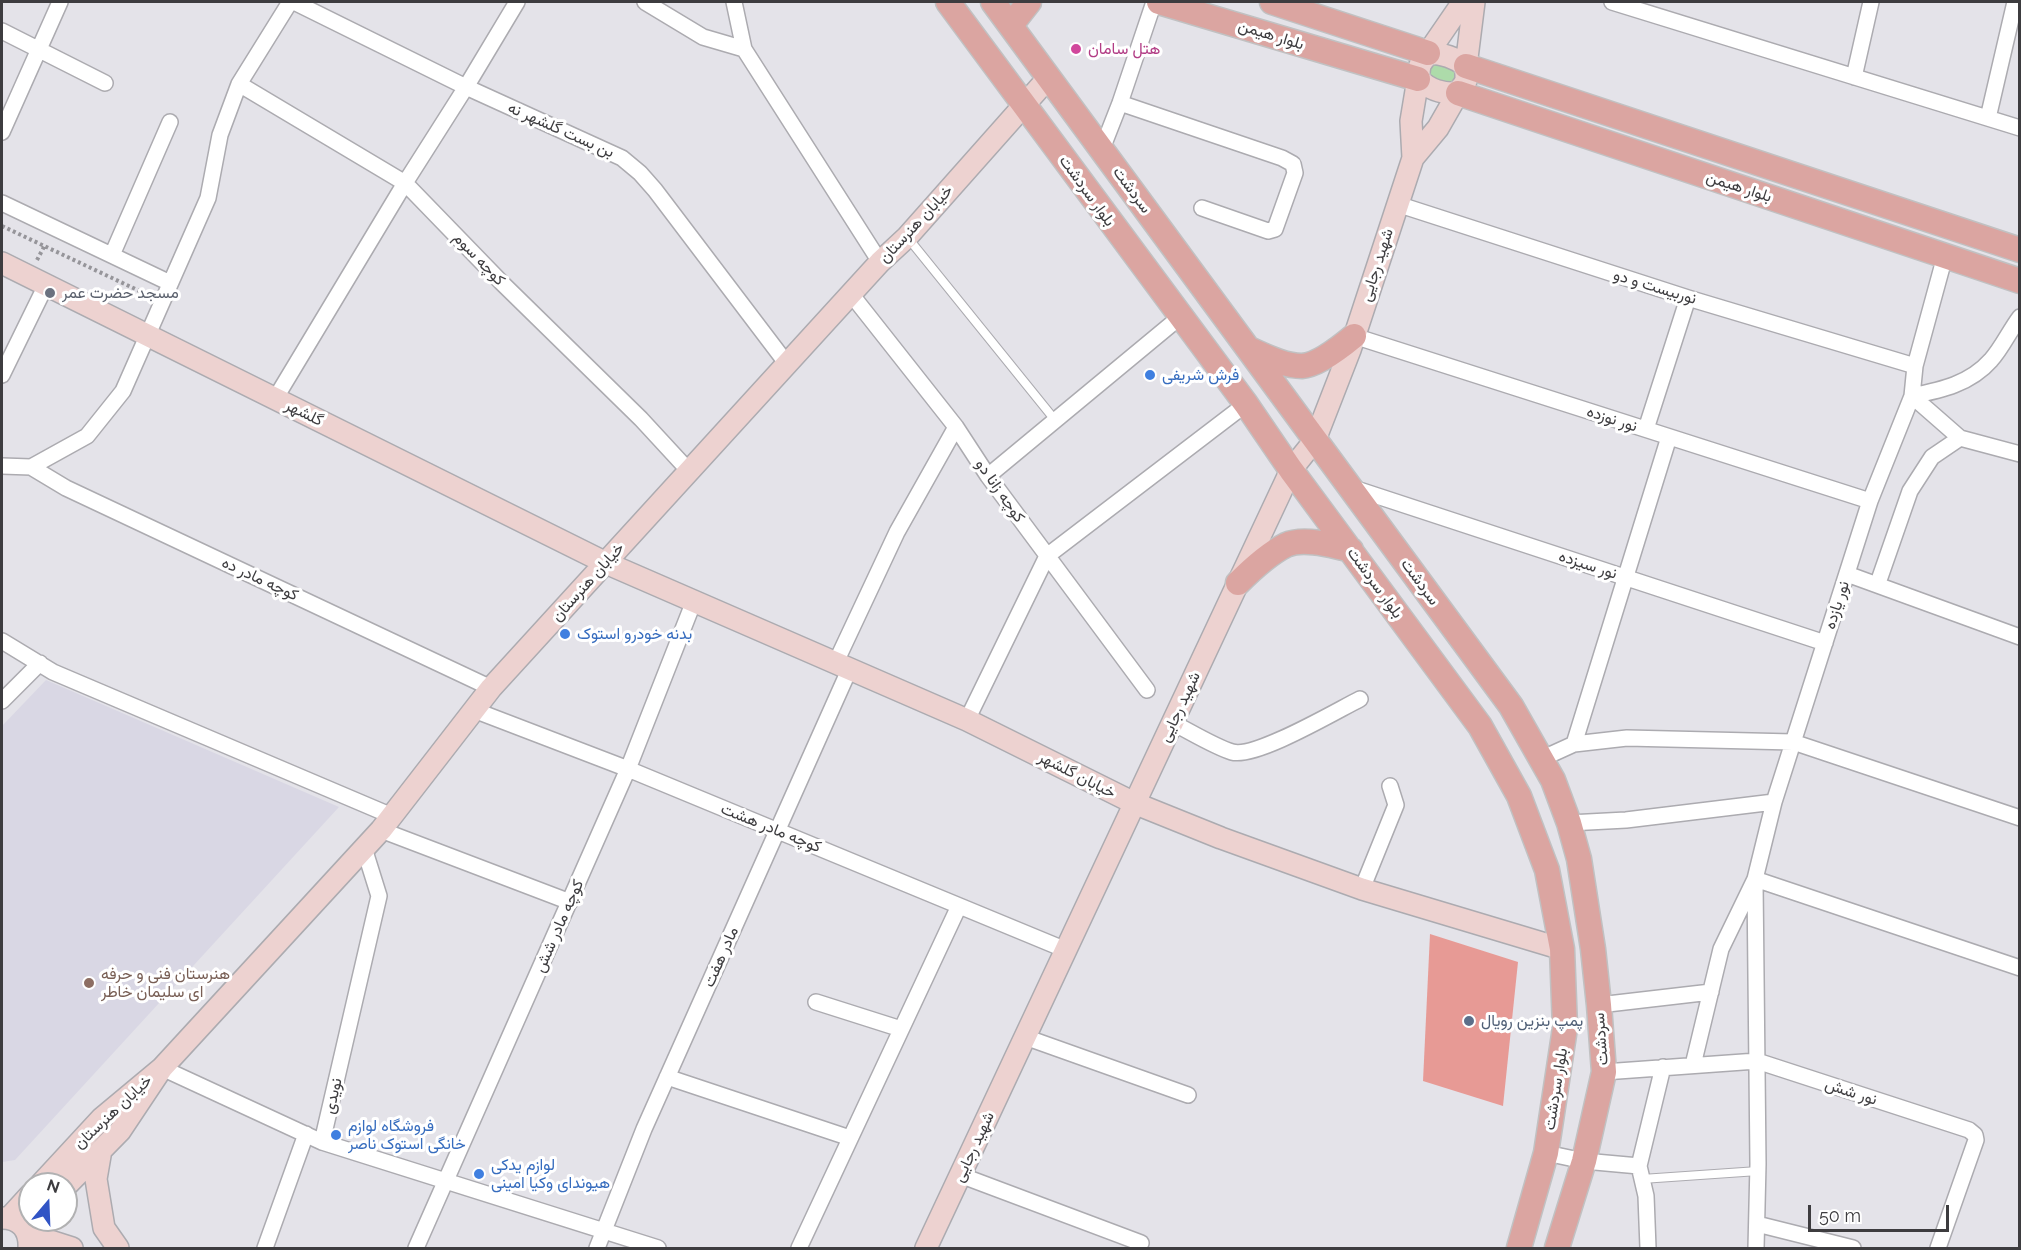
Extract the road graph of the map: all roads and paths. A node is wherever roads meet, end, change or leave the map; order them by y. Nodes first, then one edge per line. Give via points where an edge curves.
1 (60, 2) edge
2 (292, 2) edge
3 (517, 2) edge
4 (645, 2) edge
5 (734, 2) edge
6 (948, 2) edge
7 (993, 2) edge
8 (1029, 2) edge
9 (1154, 2) edge
10 (1159, 2) edge
11 (1272, 2) edge
12 (1463, 2) edge
13 (1474, 2) edge
14 (1612, 2) edge
15 (1871, 2) edge
16 (2015, 2) edge
17 (1011, 25) junction
18 (2, 31) edge
19 (39, 48) junction
20 (744, 49) junction
21 (1428, 53) junction
22 (1466, 66) junction
23 (1049, 77) junction
24 (1854, 77) junction
25 (1418, 79) junction
26 (105, 82) dead end
27 (239, 84) junction
28 (466, 87) junction
29 (1458, 93) junction
30 (1120, 103) junction
31 (1024, 105) junction
32 (1988, 118) junction
33 (170, 122) dead end
34 (2019, 128) edge
35 (2, 132) edge
36 (1102, 149) junction
37 (1413, 158) junction
38 (405, 183) junction
39 (2, 203) edge
40 (1397, 204) junction
41 (1202, 208) dead end
42 (2, 226) edge
43 (53, 228) junction
44 (907, 237) junction
45 (44, 246) junction
46 (2019, 250) edge
47 (112, 255) junction
48 (1945, 256) junction
49 (880, 262) junction
50 (2, 263) edge
51 (37, 281) junction
52 (2019, 281) edge
53 (170, 283) junction
54 (851, 294) junction
55 (1688, 298) junction
56 (162, 302) junction
57 (1180, 317) junction
58 (2019, 317) edge
59 (1354, 336) junction
60 (148, 337) junction
61 (1249, 349) junction
62 (787, 364) junction
63 (1915, 366) junction
64 (2, 375) edge
65 (1912, 396) junction
66 (275, 399) junction
67 (1245, 404) junction
68 (1055, 420) junction
69 (956, 427) junction
70 (1646, 429) junction
71 (1670, 437) junction
72 (1960, 438) junction
73 (1315, 440) junction
74 (2019, 454) edge
75 (2, 466) edge
76 (31, 467) junction
77 (1292, 470) junction
78 (689, 471) junction
79 (988, 476) junction
80 (1350, 487) junction
81 (1870, 501) junction
82 (1351, 550) junction
83 (1047, 556) junction
84 (606, 562) junction
85 (1847, 574) junction
86 (1625, 577) junction
87 (1238, 583) junction
88 (1878, 584) junction
89 (694, 601) junction
90 (2019, 638) edge
91 (2, 641) edge
92 (1825, 643) junction
93 (40, 663) junction
94 (843, 665) junction
95 (491, 688) junction
96 (1147, 690) dead end
97 (1360, 699) dead end
98 (2, 701) edge
99 (474, 710) junction
100 (967, 720) junction
101 (1173, 723) junction
102 (1793, 742) junction
103 (1574, 744) junction
104 (1541, 759) junction
105 (628, 769) junction
106 (1390, 786) dead end
107 (1774, 802) junction
108 (1134, 803) junction
109 (2019, 818) edge
110 (386, 823) junction
111 (1569, 823) junction
112 (777, 831) junction
113 (364, 848) junction
114 (1755, 879) junction
115 (1362, 889) junction
116 (570, 902) junction
117 (959, 906) junction
118 (1562, 949) junction
119 (1066, 950) junction
120 (2019, 968) edge
121 (1711, 992) junction
122 (816, 1002) dead end
123 (1599, 1005) junction
124 (901, 1029) junction
125 (1025, 1037) junction
126 (1757, 1061) junction
127 (1693, 1065) junction
128 (1663, 1067) junction
129 (162, 1068) junction
130 (1604, 1072) junction
131 (667, 1077) junction
132 (1188, 1095) dead end
133 (306, 1134) junction
134 (850, 1138) junction
135 (322, 1142) junction
136 (101, 1150) junction
137 (1546, 1153) junction
138 (1584, 1161) junction
139 (1758, 1171) junction
140 (51, 1172) edge
141 (1640, 1172) junction
142 (78, 1174) edge
143 (960, 1175) junction
144 (447, 1182) junction
145 (18, 1206) edge
146 (5, 1218) edge
147 (1757, 1224) junction
148 (604, 1232) junction
149 (30, 1233) edge
150 (1142, 1242) dead end
151 (72, 1248) edge
152 (118, 1248) edge
153 (265, 1248) edge
154 (416, 1248) edge
155 (597, 1248) edge
156 (658, 1248) edge
157 (799, 1248) edge
158 (926, 1248) edge
159 (1520, 1248) edge
160 (1557, 1248) edge
161 (1648, 1248) edge
162 (1756, 1248) edge
163 (1853, 1248) edge
164 (1938, 1248) edge

1 - 19 street
2 - 27 street
2 - 28 street, بن بست گلشهر نه
3 - 28 street
4 - 20 street via 703,37
5 - 20 street
6 - 31 main road, بلوار سردشت
7 - 17 main road, سردشت
8 - 17 main road
9 - 30 street
10 - 25 main road, بلوار هیمن
11 - 21 main road, بلوار هیمن
12 - 21 main road
13 - 22 main road
14 - 24 street
15 - 24 street
16 - 32 street
17 - 23 main road, سردشت
18 - 19 street
19 - 26 street
19 - 35 street
20 - 49 street
21 - 22 main road via 1455,58
21 - 25 main road via 1420,65
22 - 29 main road via 1466,81
22 - 46 main road, بلوار هیمن
23 - 31 main road, خیابان هنرستان
23 - 36 main road, سردشت
24 - 32 street
25 - 29 main road via 1436,91
25 - 37 main road, شهید رجایی via 1411,120
27 - 38 street, کوچه سوم
27 - 53 street via 220,135 208,198
28 - 38 street
28 - 62 street, بن بست گلشهر نه via 622,158 640,173
29 - 37 main road, شهید رجایی via 1438,128
29 - 48 main road, بلوار هیمن
30 - 36 street
30 - 41 street via 1293,164 1295,173 1275,229 1268,231
31 - 44 main road, خیابان هنرستان
31 - 57 main road, بلوار سردشت
32 - 34 street
33 - 47 street
36 - 61 main road, سردشت
37 - 40 main road, شهید رجایی
38 - 66 street
38 - 78 street, کوچه سوم
39 - 43 street
40 - 55 street, نوربیست و دو
40 - 59 main road, شهید رجایی
42 - 45 path
43 - 45 path
43 - 47 street
44 - 49 main road, خیابان هنرستان
44 - 68 lane
45 - 51 path
45 - 56 path
47 - 53 street
48 - 52 main road, بلوار هیمن
48 - 63 street, نور یازده
49 - 54 main road, خیابان هنرستان
50 - 51 main road, گلشهر
51 - 60 main road, گلشهر
51 - 64 street
53 - 56 street
54 - 62 main road, خیابان هنرستان
54 - 69 street, کوچه زانا دو
55 - 63 street, نوربیست و دو
55 - 70 street
56 - 60 street
57 - 67 main road, بلوار سردشت
57 - 68 street
58 - 65 street via 1991,360 1965,381
59 - 61 main road via 1333,354 1303,366
59 - 70 street, نور نوزده
59 - 73 main road, شهید رجایی
60 - 66 main road, گلشهر
60 - 76 street via 123,391 87,436
61 - 73 main road, سردشت
62 - 78 main road, خیابان هنرستان
63 - 65 street, نور یازده
65 - 72 street
65 - 81 street, نور یازده
66 - 84 main road, گلشهر
67 - 77 main road, بلوار سردشت
67 - 83 street
68 - 79 street
69 - 79 street, کوچه زانا دو
69 - 94 street, مادر هفت via 897,532
70 - 71 street, نور نوزده
71 - 81 street, نور نوزده
71 - 86 street
72 - 74 street
72 - 88 street via 1932,457 1910,491
73 - 77 main road, شهید رجایی
73 - 80 main road, سردشت
75 - 76 street
76 - 95 street, کوچه مادر ده via 66,488
77 - 82 main road, بلوار سردشت
77 - 87 main road, شهید رجایی
78 - 84 main road, خیابان هنرستان
79 - 83 street, کوچه زانا دو
80 - 86 street, نور سیزده
80 - 104 main road, سردشت via 1511,706
81 - 85 street, نور یازده
82 - 87 main road via 1328,543 1288,544
82 - 118 main road, بلوار سردشت via 1480,726 1520,796 1547,870
83 - 96 street, کوچه زانا دو
83 - 100 street
84 - 89 main road, خیابان گلشهر
84 - 95 main road, خیابان هنرستان
85 - 88 street
85 - 92 street, نور یازده
86 - 92 street, نور سیزده
86 - 103 street
87 - 101 main road, شهید رجایی
88 - 90 street
89 - 94 main road, خیابان گلشهر
89 - 105 street, کوچه مادر شش
91 - 93 street
92 - 102 street, نور یازده
93 - 98 street
93 - 110 street via 52,672
94 - 100 main road, خیابان گلشهر
94 - 112 street, مادر هفت
95 - 99 main road, خیابان هنرستان
97 - 101 street via 1247,753 1233,753
99 - 105 street, کوچه مادر هشت
99 - 110 main road, خیابان هنرستان
100 - 108 main road, خیابان گلشهر
101 - 108 main road, شهید رجایی
102 - 103 street via 1627,738
102 - 107 street, نور یازده
102 - 109 street
103 - 104 street
104 - 111 main road, سردشت
105 - 112 street, کوچه مادر هشت
105 - 116 street, کوچه مادر شش
106 - 115 street via 1396,806
107 - 111 street
107 - 114 street, نور یازده
108 - 115 main road, خیابان گلشهر
108 - 119 main road, شهید رجایی
110 - 113 main road, خیابان هنرستان
110 - 116 street
111 - 123 main road, سردشت via 1579,859
112 - 117 street, کوچه مادر هشت
112 - 131 street, مادر هفت
113 - 129 main road, خیابان هنرستان
113 - 135 street, نویدی via 379,896
114 - 120 street
114 - 121 street via 1721,949
114 - 126 street
115 - 118 main road, خیابان گلشهر
116 - 144 street, کوچه مادر شش
117 - 119 street, کوچه مادر هشت
117 - 124 street
118 - 137 main road, بلوار سردشت via 1565,1028
119 - 125 main road, شهید رجایی
121 - 123 street
121 - 127 street
122 - 124 street
123 - 130 main road, سردشت
124 - 134 street
125 - 132 street
125 - 143 main road, شهید رجایی
126 - 127 street, نور شش
126 - 139 street
126 - 164 street, نور شش via 1975,1135
127 - 128 street, نور شش
128 - 130 street, نور شش
128 - 141 street
129 - 133 street
129 - 136 main road, خیابان هنرستان via 120,1131
129 - 140 main road, خیابان هنرستان via 102,1118
130 - 138 main road, سردشت
131 - 134 street
131 - 148 street, مادر هفت
133 - 135 street
133 - 153 street
134 - 157 street
135 - 144 street
136 - 142 main road, خیابان هنرستان
136 - 152 main road via 96,1179 104,1228
137 - 138 street
137 - 159 main road, بلوار سردشت
138 - 141 street
138 - 160 main road, سردشت
139 - 141 lane
139 - 147 street
141 - 161 street via 1646,1196
143 - 150 street
143 - 158 main road, شهید رجایی
144 - 148 street
144 - 154 street, کوچه مادر شش
145 - 146 main road
146 - 149 main road via 21,1224
147 - 162 street
147 - 163 street
148 - 155 street, مادر هفت
148 - 156 street
149 - 151 main road

